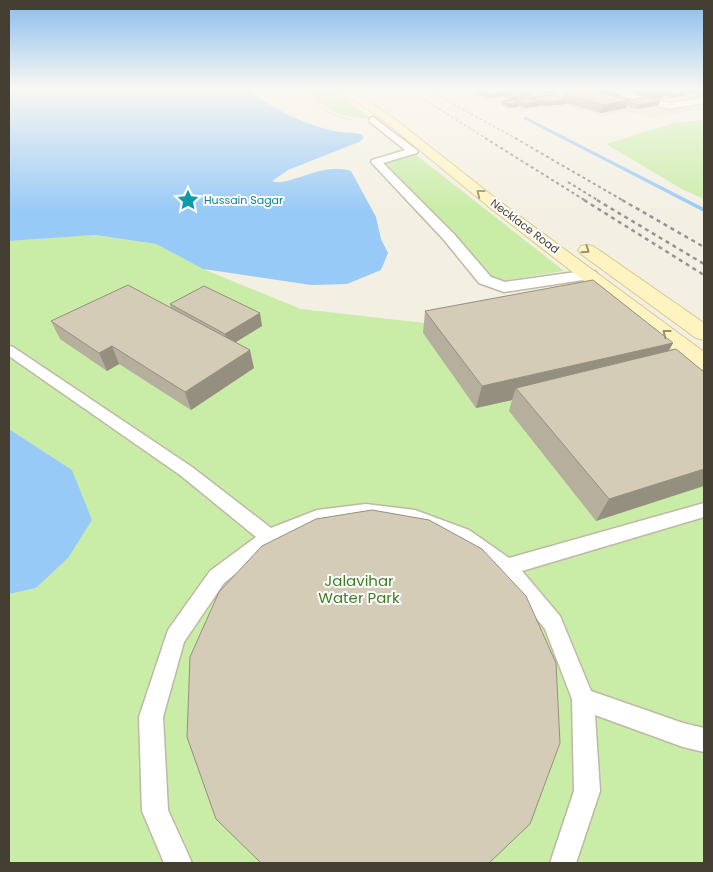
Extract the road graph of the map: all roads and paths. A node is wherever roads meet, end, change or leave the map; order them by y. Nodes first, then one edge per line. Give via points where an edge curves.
1 (394, 131) edge
2 (403, 131) edge
3 (412, 131) edge
4 (420, 144) junction
5 (511, 196) dead end
6 (573, 240) dead end
7 (590, 275) junction
8 (704, 333) edge
9 (9, 350) edge
10 (704, 363) edge
11 (704, 510) edge
12 (269, 537) junction
13 (507, 566) junction
14 (583, 700) junction
15 (704, 740) edge
16 (178, 863) edge
17 (563, 863) edge

1 - 4 street
2 - 4 main road, Necklace Road
3 - 4 main road, Necklace Road
4 - 5 main road, Necklace Road
7 -> 4 main road, Necklace Road
4 - 7 street via 376,162 449,237 485,280 504,287
6 -> 8 main road, Necklace Road
10 -> 7 main road, Necklace Road
9 - 12 lane via 186,471
11 - 13 lane
12 - 13 lane via 317,517 366,511 415,517 462,535
12 - 16 lane via 217,576 175,637 151,717 155,811
13 - 14 lane via 553,623
14 - 15 lane
14 - 17 lane via 587,791

